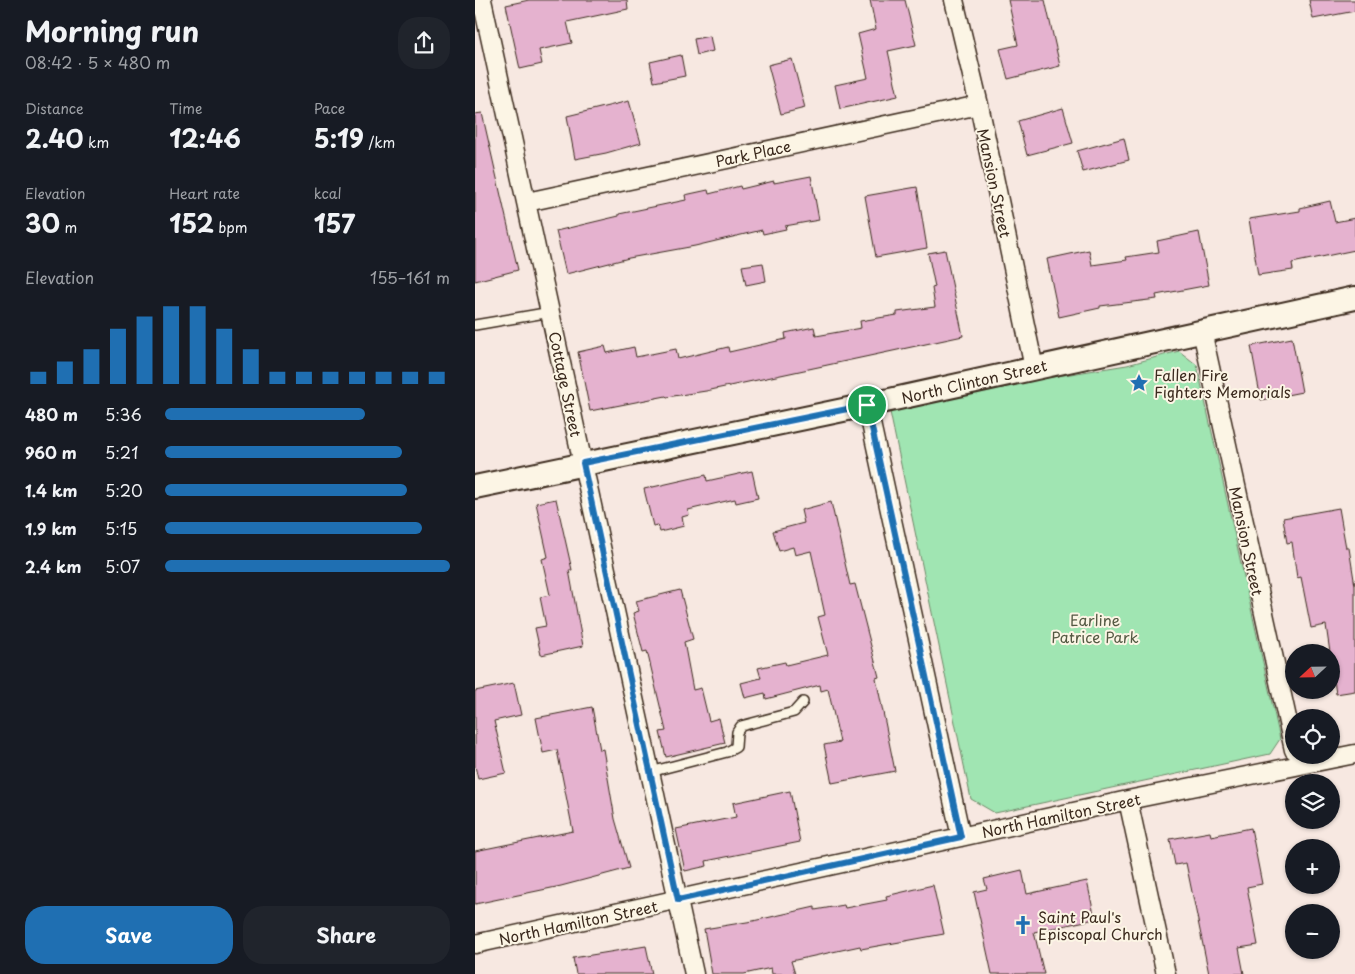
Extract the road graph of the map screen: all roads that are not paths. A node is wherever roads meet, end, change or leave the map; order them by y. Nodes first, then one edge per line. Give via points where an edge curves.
1 (482, 0) edge
2 (954, 0) edge
3 (979, 105) junction
4 (527, 202) junction
5 (1355, 298) edge
6 (551, 312) junction
7 (475, 325) edge
8 (1202, 331) junction
9 (1034, 368) junction
10 (867, 405) junction
11 (583, 463) junction
12 (475, 487) edge
13 (803, 702) dead end
14 (1285, 711) edge
15 (1355, 754) edge
16 (1340, 755) edge
17 (1285, 760) edge
18 (650, 772) junction
19 (1128, 800) junction
20 (961, 837) junction
21 (678, 900) junction
22 (475, 944) edge
23 (694, 974) edge
24 (1165, 974) edge

1 - 4 street, Cottage Street
2 - 3 street, Mansion Street
3 - 4 street, Park Place
3 - 9 street, Mansion Street
4 - 6 street, Cottage Street
5 - 8 street, North Clinton Street
6 - 7 lane
6 - 11 street, Cottage Street
8 - 9 street, North Clinton Street
8 - 14 street, Mansion Street
9 - 10 street, North Clinton Street
10 - 11 street, North Clinton Street
10 - 20 street
11 - 12 street, North Clinton Street
11 - 18 street, Cottage Street
13 - 18 lane via 794,712 741,726 737,732 736,748
15 - 16 street, North Hamilton Street
17 - 19 street, North Hamilton Street
18 - 21 street, Cottage Street
19 - 20 street, North Hamilton Street
19 - 24 street
20 - 21 street, North Hamilton Street
21 - 22 street, North Hamilton Street
21 - 23 street, Cottage Street

